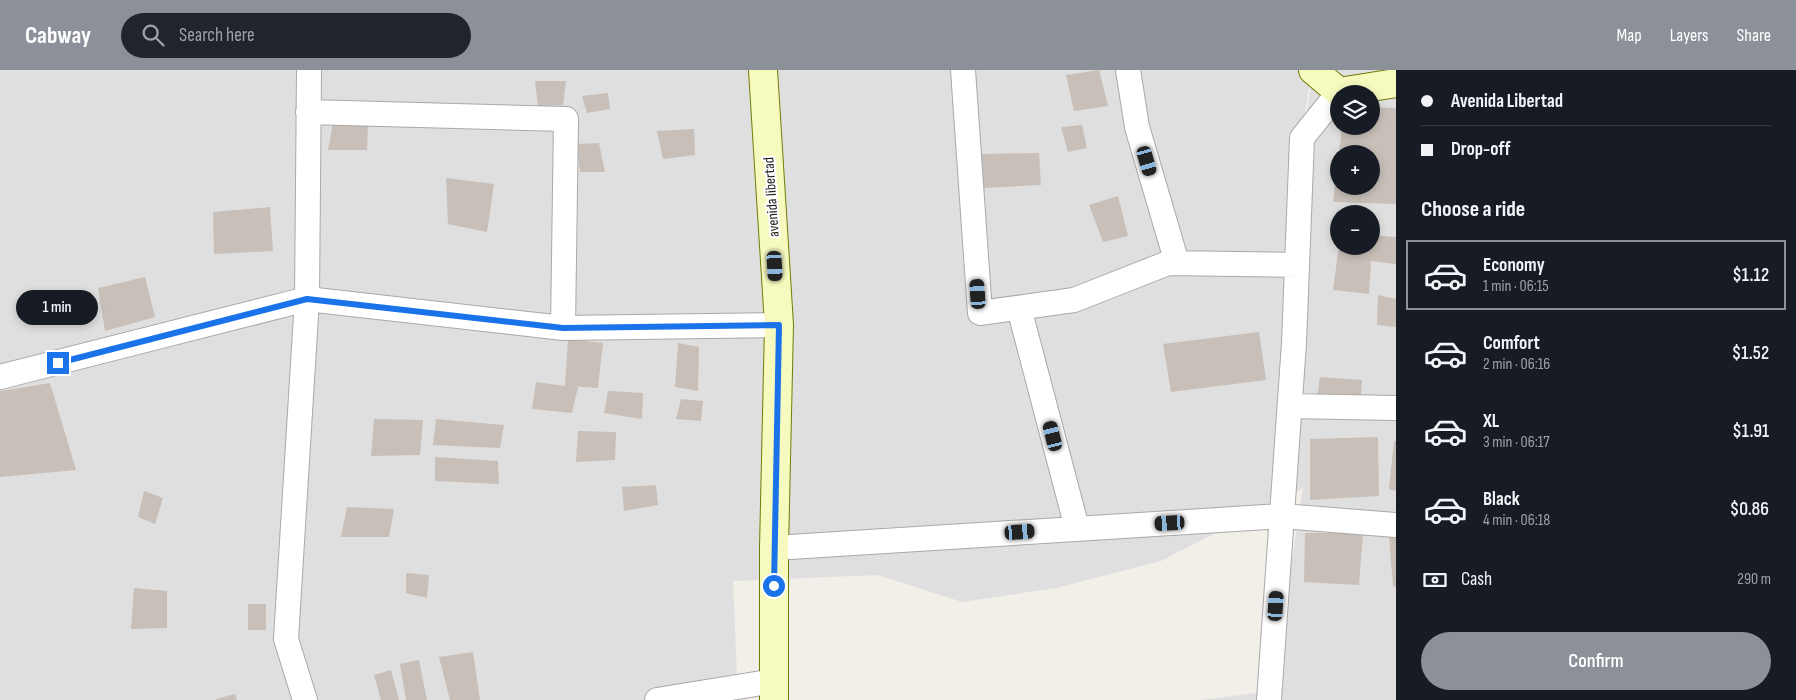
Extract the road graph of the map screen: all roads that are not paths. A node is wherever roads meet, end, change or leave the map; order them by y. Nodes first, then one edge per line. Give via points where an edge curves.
1 (309, 70) edge
2 (763, 70) edge
3 (963, 70) edge
4 (1128, 70) edge
5 (1313, 70) edge
6 (1396, 83) edge
7 (1331, 85) edge
8 (1380, 86) edge
9 (1330, 103) edge
10 (308, 112) junction
11 (1177, 263) junction
12 (1297, 265) junction
13 (307, 299) junction
14 (1019, 308) junction
15 (779, 325) junction
16 (563, 328) junction
17 (0, 377) edge
18 (1290, 406) junction
19 (1396, 408) edge
20 (1282, 516) junction
21 (1396, 524) edge
22 (1077, 528) junction
23 (774, 548) junction
24 (774, 691) edge
25 (305, 700) edge
26 (656, 700) edge
27 (1269, 700) edge

1 - 10 street
2 - 15 main road, avenida libertad
3 - 14 street via 980,313
4 - 11 street via 1137,127
5 - 7 main road
6 - 8 main road
9 - 12 street via 1302,138
10 - 13 street
10 - 16 street via 566,119
11 - 12 street
11 - 14 street via 1168,263 1074,300
12 - 18 street
13 - 16 street
13 - 17 street
13 - 25 street via 286,639
14 - 22 street
15 - 16 street
15 - 23 main road
18 - 19 street
18 - 20 street
20 - 21 street
20 - 22 street
20 - 27 street
22 - 23 street
23 - 24 main road
24 - 26 street

